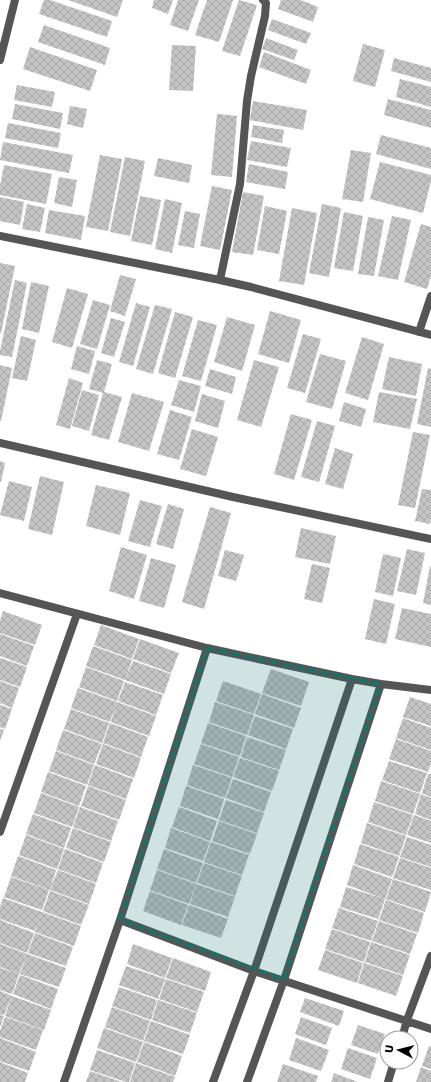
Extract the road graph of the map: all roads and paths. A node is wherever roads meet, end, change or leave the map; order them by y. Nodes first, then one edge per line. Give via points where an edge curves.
1 (15, 0) edge
2 (263, 0) edge
3 (0, 60) edge
4 (0, 236) edge
5 (220, 280) junction
6 (431, 296) edge
7 (419, 332) junction
8 (431, 335) edge
9 (0, 443) edge
10 (431, 540) edge
11 (0, 594) edge
12 (77, 614) junction
13 (208, 648) junction
14 (352, 679) junction
15 (381, 684) junction
16 (431, 690) edge
17 (0, 832) edge
18 (120, 920) junction
19 (431, 956) edge
20 (254, 971) junction
21 (284, 980) junction
22 (407, 1020) junction
23 (431, 1029) edge
24 (404, 1030) edge
25 (392, 1070) edge
26 (64, 1082) edge
27 (213, 1082) edge
28 (247, 1082) edge
29 (388, 1082) edge

1 - 3 street
2 - 5 street via 266,3 265,16 247,101 240,184
4 - 5 street
5 - 7 street
6 - 7 street
7 - 8 street
9 - 10 street
11 - 12 street
12 - 13 street
12 - 17 street
13 - 14 street
13 - 18 street
14 - 15 street
14 - 20 street
15 - 16 street
15 - 21 street
18 - 20 street
18 - 26 street
19 - 22 street
20 - 21 street
20 - 27 street
21 - 22 street
21 - 28 street
22 - 23 street
22 - 24 street
25 - 29 street

